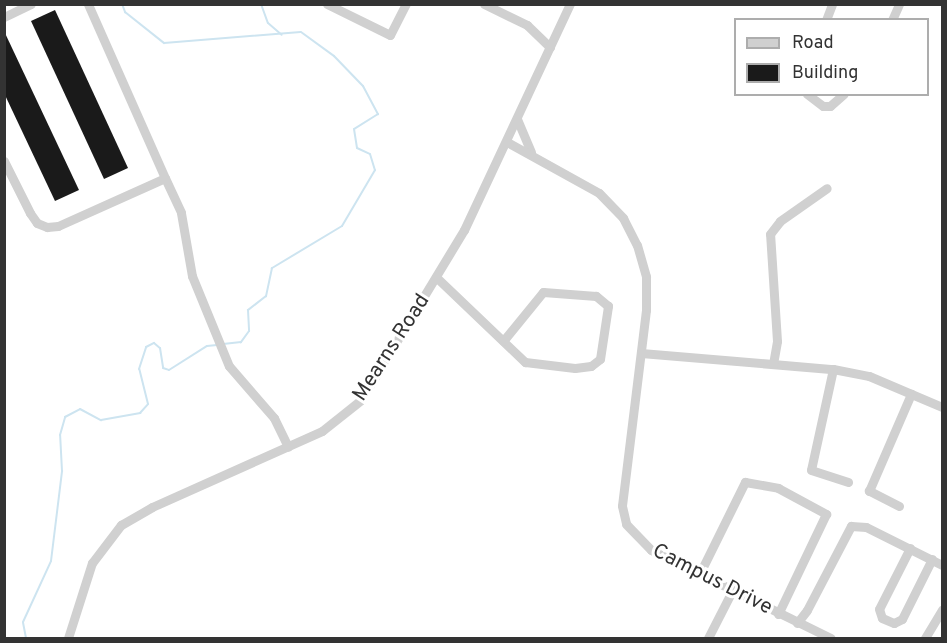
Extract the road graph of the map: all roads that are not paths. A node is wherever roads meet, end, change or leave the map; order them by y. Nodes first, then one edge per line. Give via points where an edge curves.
1 (31, 4) edge
2 (88, 4) edge
3 (327, 4) edge
4 (406, 4) edge
5 (484, 4) edge
6 (570, 4) edge
7 (899, 4) edge
8 (4, 17) edge
9 (893, 18) edge
10 (550, 47) junction
11 (810, 96) edge
12 (842, 96) edge
13 (517, 119) junction
14 (507, 142) junction
15 (534, 156) junction
16 (4, 161) edge
17 (165, 178) junction
18 (826, 188) dead end
19 (437, 278) junction
20 (503, 341) junction
21 (641, 353) junction
22 (772, 364) junction
23 (833, 369) junction
24 (911, 394) junction
25 (942, 407) edge
26 (288, 447) junction
27 (848, 482) dead end
28 (899, 506) dead end
29 (910, 548) junction
30 (932, 559) junction
31 (942, 565) edge
32 (699, 575) junction
33 (732, 591) junction
34 (942, 610) edge
35 (777, 614) junction
36 (797, 623) junction
37 (810, 634) edge
38 (68, 639) edge
39 (708, 639) edge
40 (831, 639) edge
41 (925, 639) edge

1 - 8 street
2 - 17 street
3 - 4 street via 390,35
5 - 10 street via 527,25
6 - 10 street, Mearns Road
7 - 9 street
10 - 13 street, Mearns Road
11 - 12 street via 823,106 830,106
13 - 14 street, Mearns Road
13 - 15 street via 521,136
14 - 15 street, Campus Drive
14 - 19 street, Mearns Road
15 - 21 street, Campus Drive via 599,193 623,218 637,245 646,277
16 - 17 street via 30,213 37,223 47,227 58,226
17 - 26 street via 181,213 192,276 229,366 274,418
18 - 22 street via 780,221 770,234 777,341
19 - 20 street
19 - 26 street, Mearns Road via 361,400 338,422
20 - 20 street via 525,362 591,366 600,359 608,306 596,296 543,292
21 - 22 street
21 - 32 street, Campus Drive via 622,506 626,524 651,550
22 - 23 street
23 - 24 street via 869,376
23 - 27 street via 811,470
24 - 25 street
24 - 28 street via 869,491
26 - 38 street, Mearns Road via 152,507 121,525 92,563
29 - 30 street
29 - 30 street via 879,609 882,618 894,623 902,619
29 - 36 street via 859,524 851,526
30 - 31 street
32 - 33 street, Campus Drive
32 - 35 street via 745,482 778,488 826,514
33 - 35 street, Campus Drive
33 - 39 street
34 - 41 street
35 - 36 street, Campus Drive
36 - 37 street, Campus Drive
37 - 40 street, Campus Drive

